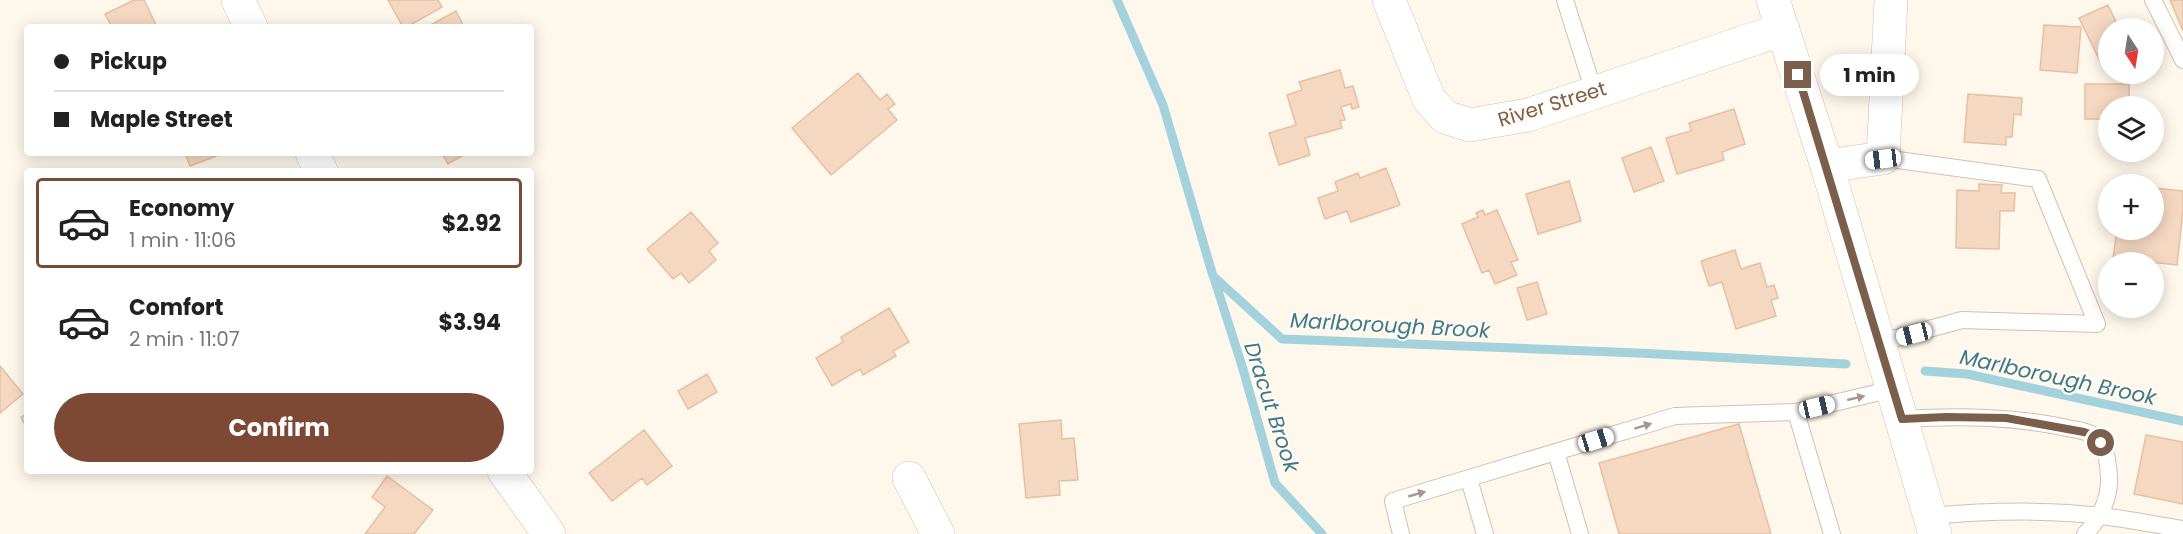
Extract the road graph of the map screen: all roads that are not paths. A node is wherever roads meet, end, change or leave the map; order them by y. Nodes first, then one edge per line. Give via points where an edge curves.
1 (238, 0) edge
2 (1389, 0) edge
3 (1565, 0) edge
4 (1892, 0) edge
5 (2153, 0) edge
6 (1778, 15) edge
7 (250, 24) edge
8 (2183, 60) edge
9 (1594, 92) junction
10 (1883, 159) junction
11 (1827, 166) junction
12 (1878, 343) junction
13 (1898, 404) junction
14 (1796, 412) junction
15 (1556, 452) junction
16 (506, 474) edge
17 (909, 478) dead end
18 (1469, 479) junction
19 (2099, 516) junction
20 (1932, 525) edge
21 (2183, 529) edge
22 (549, 534) edge
23 (938, 534) edge
24 (1401, 534) edge
25 (1485, 534) edge
26 (1580, 534) edge
27 (1832, 534) edge
28 (2085, 534) edge

1 - 7 street
2 - 9 street, River Street via 1429,99 1444,117 1470,125 1499,121
3 - 9 lane
4 - 10 street
5 - 8 lane
6 - 9 street, River Street
6 - 11 street
10 - 11 street
10 - 12 lane via 2038,180 2097,324 1962,320
11 - 12 street
12 - 13 street
14 -> 13 lane
13 - 19 lane via 1946,417 2006,418 2095,436 2108,460 2109,485
13 - 20 street
15 -> 14 lane via 1675,416
14 - 27 lane
15 - 18 lane
15 - 26 lane
16 - 22 street
17 - 23 street
24 -> 18 lane via 1393,501
18 - 25 lane
19 - 20 lane via 1968,512
19 - 21 lane
19 - 28 lane

